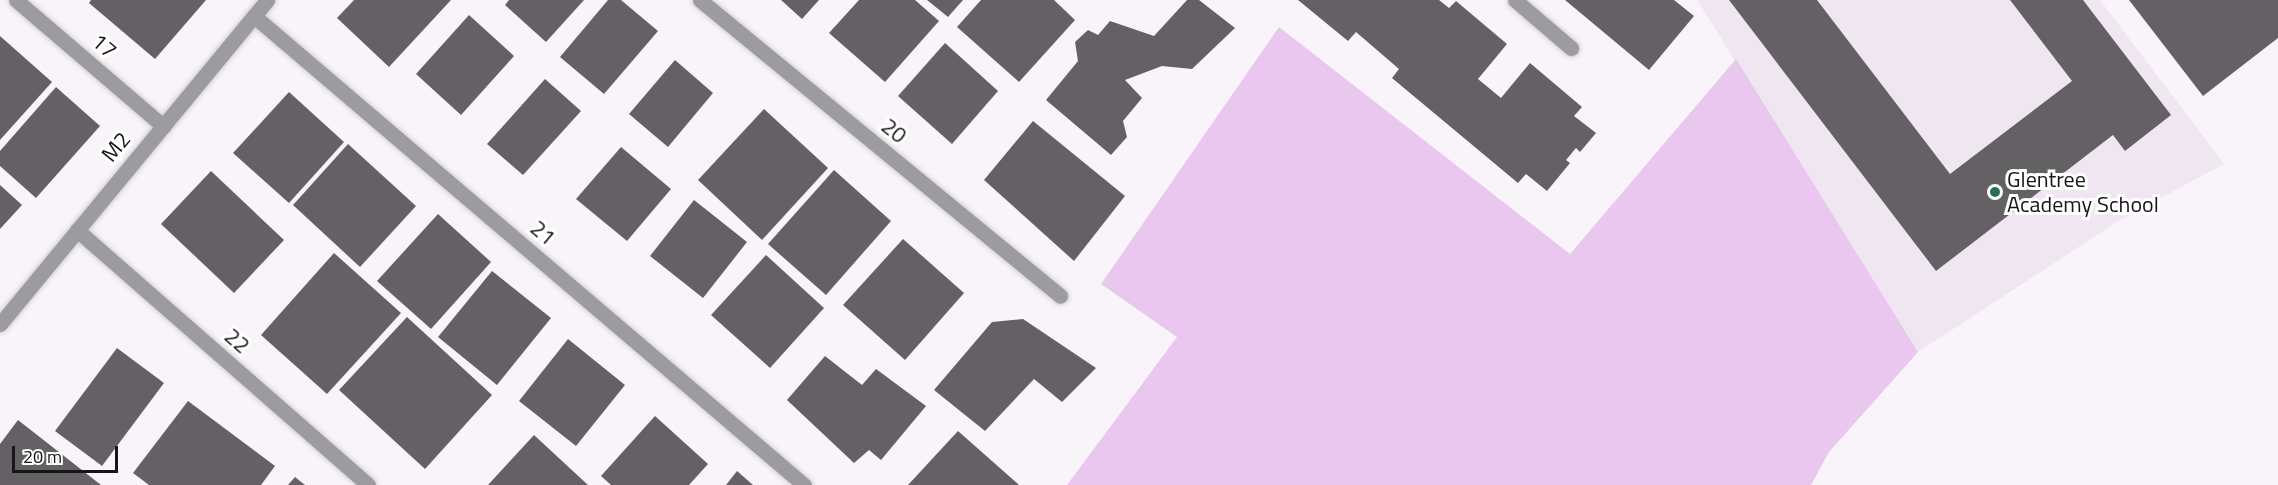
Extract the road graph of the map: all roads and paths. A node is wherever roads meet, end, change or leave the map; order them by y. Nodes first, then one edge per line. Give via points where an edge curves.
1 (16, 0) edge
2 (267, 0) edge
3 (700, 0) edge
4 (1515, 0) edge
5 (254, 16) junction
6 (1570, 48) dead end
7 (163, 126) junction
8 (77, 230) junction
9 (1060, 296) dead end
10 (0, 324) edge
11 (368, 485) edge
12 (804, 485) edge

1 - 7 street, 17
2 - 5 street, M2
3 - 9 street, 20
4 - 6 street
5 - 7 street, M2
5 - 12 street, 21
7 - 8 street, M2
8 - 10 street, M2
8 - 11 street, 22

